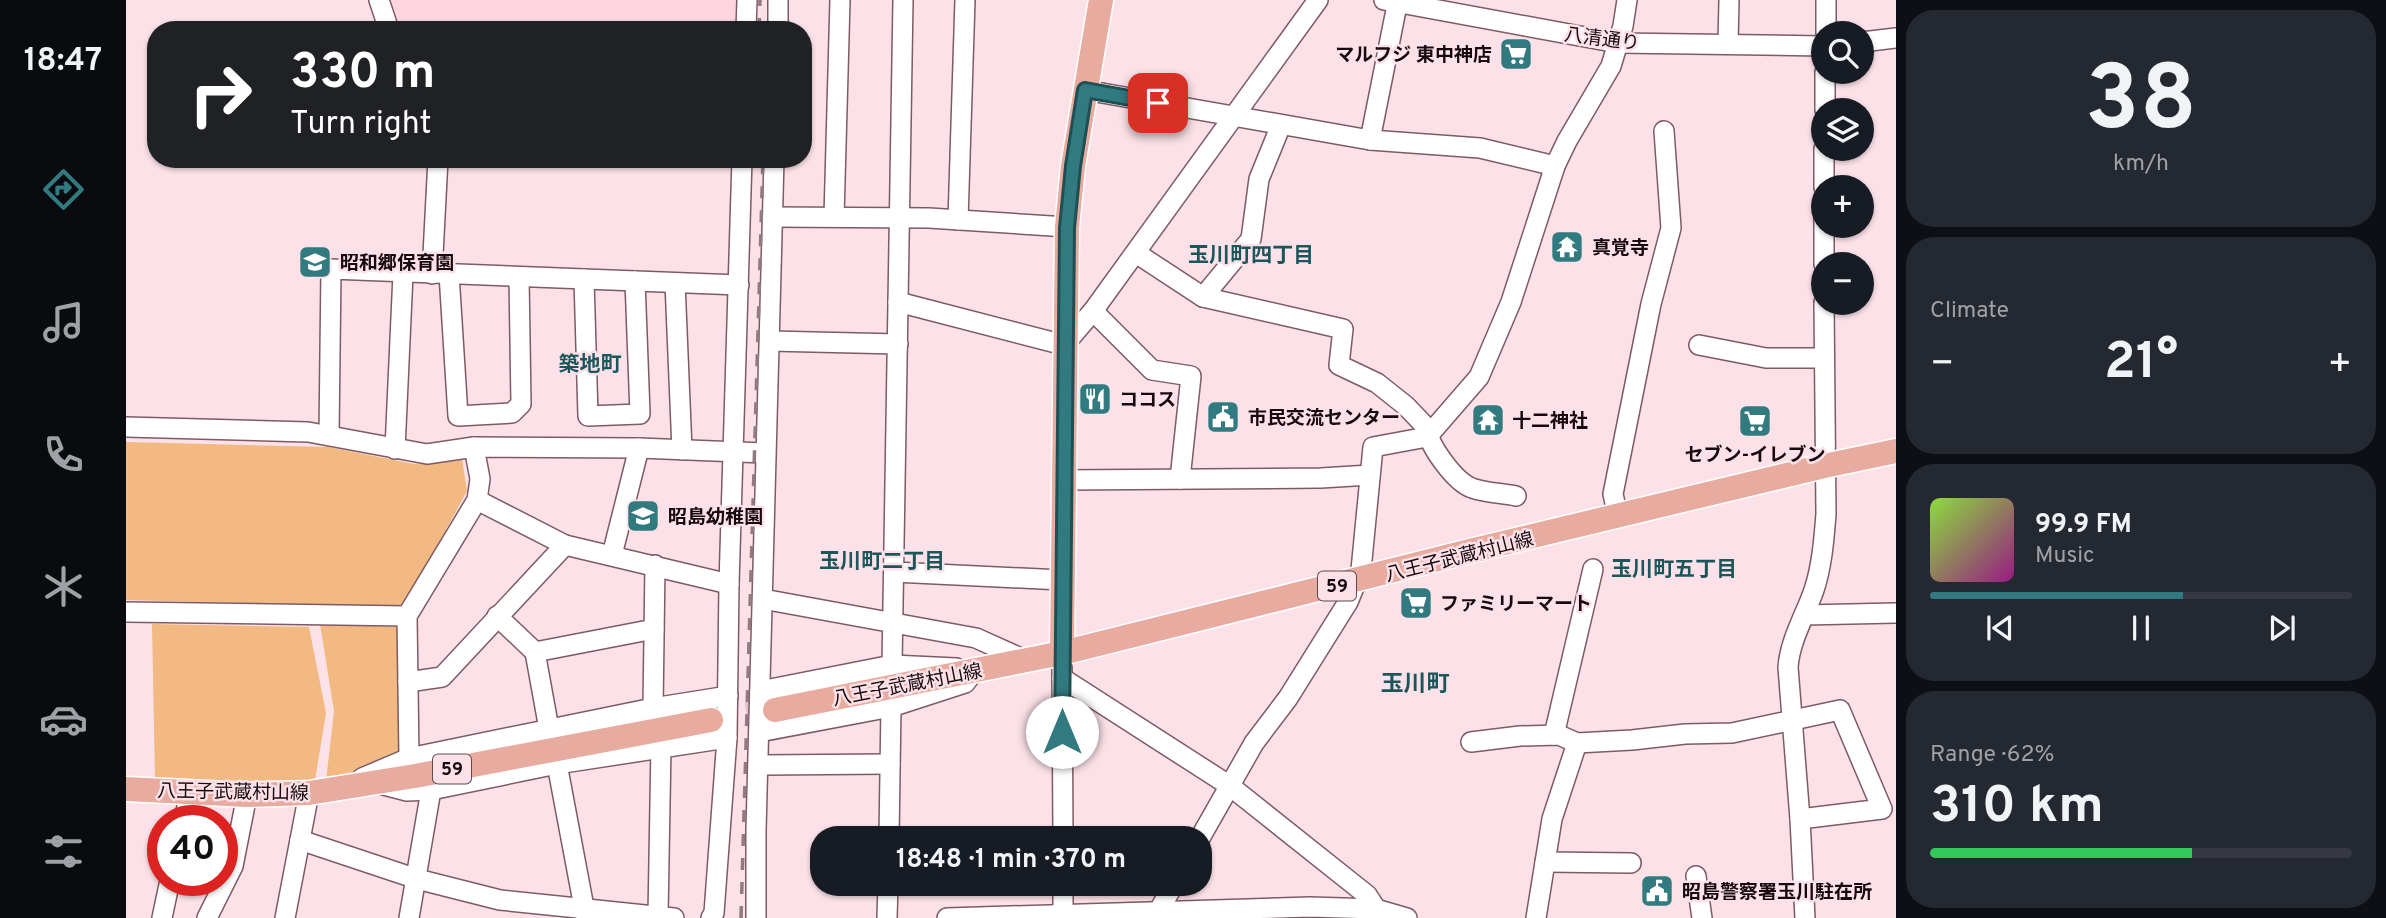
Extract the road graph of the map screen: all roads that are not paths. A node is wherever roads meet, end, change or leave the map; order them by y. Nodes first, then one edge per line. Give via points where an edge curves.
1 (380, 0) edge
2 (747, 0) edge
3 (778, 0) edge
4 (840, 0) edge
5 (904, 0) edge
6 (965, 0) edge
7 (1101, 0) edge
8 (1318, 0) edge
9 (1627, 0) edge
10 (1729, 0) edge
11 (1826, 0) edge
12 (1393, 1) edge
13 (386, 21) edge
14 (746, 21) edge
15 (778, 21) edge
16 (1826, 21) edge
17 (1896, 38) edge
18 (1874, 41) edge
19 (1618, 43) junction
20 (1728, 44) junction
21 (1811, 47) edge
22 (1085, 90) junction
23 (1234, 116) junction
24 (1281, 125) junction
25 (1664, 131) dead end
26 (1370, 140) junction
27 (1555, 166) junction
28 (438, 168) edge
29 (742, 168) edge
30 (774, 168) edge
31 (771, 217) junction
32 (834, 217) junction
33 (898, 218) junction
34 (958, 220) junction
35 (1067, 228) junction
36 (1136, 253) junction
37 (402, 274) junction
38 (441, 274) junction
39 (519, 277) junction
40 (584, 279) junction
41 (635, 281) junction
42 (675, 282) junction
43 (739, 285) junction
44 (1203, 297) junction
45 (898, 302) junction
46 (1093, 311) junction
47 (1824, 315) edge
48 (771, 341) junction
49 (898, 344) junction
50 (1065, 345) junction
51 (1699, 345) dead end
52 (1824, 358) junction
53 (126, 427) edge
54 (330, 435) junction
55 (1427, 437) junction
56 (474, 447) junction
57 (639, 448) junction
58 (395, 449) junction
59 (682, 450) junction
60 (1896, 451) edge
61 (735, 452) junction
62 (765, 453) junction
63 (1824, 466) junction
64 (1370, 475) junction
65 (1180, 479) junction
66 (1064, 480) junction
67 (1516, 496) dead end
68 (477, 500) junction
69 (1618, 517) junction
70 (565, 545) junction
71 (612, 555) junction
72 (655, 565) junction
73 (1592, 569) dead end
74 (894, 572) junction
75 (1062, 580) junction
76 (1357, 582) junction
77 (729, 584) junction
78 (763, 599) junction
79 (126, 612) edge
80 (1896, 613) edge
81 (1804, 615) junction
82 (407, 616) junction
83 (497, 616) junction
84 (893, 621) junction
85 (654, 628) junction
86 (535, 652) junction
87 (1062, 653) junction
88 (1025, 660) junction
89 (892, 665) junction
90 (978, 670) junction
91 (1062, 678) junction
92 (408, 682) junction
93 (728, 696) junction
94 (767, 700) junction
95 (891, 707) junction
96 (653, 708) junction
97 (1792, 721) junction
98 (550, 729) junction
99 (719, 729) junction
100 (759, 732) junction
101 (1554, 735) junction
102 (1471, 742) dead end
103 (1577, 743) junction
104 (662, 746) junction
105 (409, 758) junction
106 (557, 764) junction
107 (890, 764) junction
108 (759, 765) junction
109 (376, 783) junction
110 (1230, 786) junction
111 (126, 789) edge
112 (431, 790) junction
113 (190, 792) junction
114 (321, 792) junction
115 (247, 794) junction
116 (187, 805) edge
117 (1800, 819) junction
118 (889, 826) edge
119 (1063, 826) edge
120 (1207, 826) edge
121 (300, 840) junction
122 (1545, 862) junction
123 (1631, 863) dead end
124 (1696, 876) dead end
125 (417, 879) junction
126 (167, 896) edge
127 (888, 896) edge
128 (1063, 896) edge
129 (1167, 896) edge
130 (1376, 909) junction
131 (1158, 912) junction
132 (585, 914) edge
133 (1063, 916) edge
134 (666, 917) edge
135 (162, 918) edge
136 (207, 918) edge
137 (285, 918) edge
138 (409, 918) edge
139 (711, 918) edge
140 (756, 918) edge
141 (887, 918) edge
142 (947, 918) edge
143 (1407, 918) edge
144 (1536, 918) edge
145 (1702, 918) edge
146 (1805, 918) edge

1 - 13 street
2 - 14 street
3 - 15 street
4 - 32 street
5 - 33 street
6 - 34 street
7 - 22 main road
8 - 23 street
9 - 19 street
10 - 20 street
11 - 16 street
12 - 19 street, 八清通り
12 - 26 street
17 - 18 street
19 - 20 street, 八清通り
19 - 27 street via 1612,66
20 - 21 street, 八清通り
22 - 23 street
22 - 35 main road
23 - 24 street
23 - 36 street
24 - 26 street
24 - 44 street via 1259,179 1251,239
25 - 69 street via 1671,228 1651,304 1614,494
26 - 27 street via 1480,148
27 - 55 street via 1511,302 1479,377
28 - 38 street
29 - 43 street
30 - 31 street
31 - 32 street
31 - 48 street
32 - 33 street
33 - 34 street
33 - 45 street
34 - 35 street
35 - 50 main road
36 - 44 street
36 - 46 street
37 - 38 street
37 - 54 street via 331,269
37 - 58 street
38 - 39 street
38 - 39 street via 458,416 512,413 521,404
39 - 40 street
40 - 41 street
40 - 41 street via 589,416 640,414
41 - 42 street
42 - 43 street
42 - 59 street
43 - 61 street
44 - 55 street via 1343,330 1339,365 1377,383 1406,406 1427,428
45 - 49 street
45 - 50 street
46 - 50 street
46 - 65 street via 1153,370 1191,376
47 - 52 street
48 - 49 street
48 - 62 street
49 - 74 street
50 - 66 main road
51 - 52 street via 1766,358
52 - 63 street
53 - 54 street
54 - 58 street
55 - 64 street via 1373,447
55 - 67 street via 1451,471 1471,488
56 - 57 street
56 - 58 street via 427,454
56 - 68 street via 480,479
57 - 59 street
57 - 71 street
59 - 61 street
60 - 63 main road, 八王子武蔵村山線 / 59
61 - 62 street
61 - 77 street
62 - 78 street
63 - 69 main road, 八王子武蔵村山線 / 59
63 - 81 street via 1823,548
64 - 65 street
64 - 76 street
65 - 66 street
66 - 75 main road
68 - 70 street
68 - 82 street
69 - 76 main road, 八王子武蔵村山線 / 59
70 - 71 street
70 - 83 street
71 - 72 street
72 - 77 street
72 - 85 street
73 - 101 street
74 - 75 street
74 - 84 street
75 - 87 main road
76 - 87 main road, 八王子武蔵村山線 / 59
76 - 110 street
77 - 93 street
78 - 84 street
78 - 94 street
79 - 82 street
80 - 81 street
81 - 97 street via 1789,649
82 - 92 street
83 - 86 street
83 - 92 street via 442,677
84 - 88 street via 976,638
84 - 89 street
85 - 86 street
85 - 96 street
86 - 98 street
87 - 88 main road, 八王子武蔵村山線 / 59
87 - 91 street
88 - 90 main road, 八王子武蔵村山線 / 59
89 - 90 street
89 - 94 street
90 - 94 main road, 八王子武蔵村山線 / 59
90 - 95 street via 965,682
91 - 110 street
91 - 119 street
92 - 105 street
93 - 96 street
93 - 99 street
94 - 100 street
95 - 100 street
95 - 107 street
96 - 98 street
97 - 103 street via 1732,733
97 - 117 street
97 - 117 street via 1840,710 1882,808
98 - 105 street
99 - 104 street
99 - 109 main road, 八王子武蔵村山線 / 59
99 - 139 street
100 - 108 street
101 - 102 street
101 - 103 street
103 - 122 street via 1552,819
104 - 106 street
104 - 134 street
105 - 114 street
106 - 112 street
106 - 132 street
107 - 108 street
107 - 118 street
108 - 140 street
109 - 112 street via 407,791
109 - 114 main road, 八王子武蔵村山線 / 59
110 - 120 street
110 - 130 street via 1367,895
111 - 113 main road, 八王子武蔵村山線 / 59
112 - 125 street
113 - 115 main road, 八王子武蔵村山線 / 59
113 - 116 street
114 - 115 main road, 八王子武蔵村山線 / 59
114 - 121 street
115 - 136 street via 233,866
117 - 146 street
121 - 125 street
121 - 137 street
122 - 123 street
122 - 144 street
124 - 145 street
125 - 132 street via 500,900
125 - 138 street
126 - 135 street
127 - 141 street
128 - 133 street
129 - 131 street
130 - 131 street
130 - 143 street
131 - 133 street
132 - 134 street
133 - 142 street

